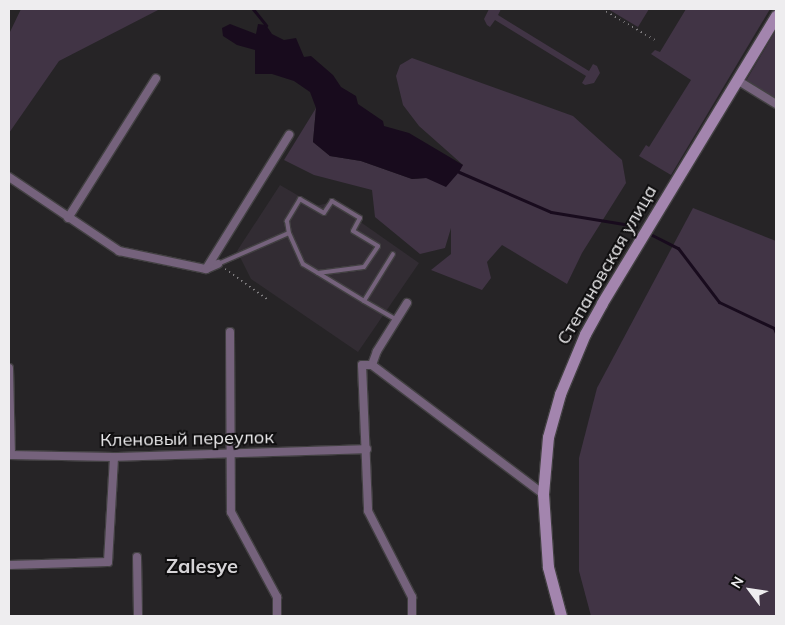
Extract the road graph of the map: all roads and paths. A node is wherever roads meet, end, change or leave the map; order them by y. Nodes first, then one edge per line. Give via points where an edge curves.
1 (12, 9) edge
2 (602, 9) edge
3 (9, 14) edge
4 (776, 16) edge
5 (654, 40) dead end
6 (156, 78) dead end
7 (737, 80) junction
8 (776, 104) edge
9 (289, 135) dead end
10 (9, 177) edge
11 (68, 218) junction
12 (289, 233) junction
13 (393, 254) dead end
14 (218, 264) junction
15 (206, 269) junction
16 (318, 273) junction
17 (268, 299) dead end
18 (364, 300) junction
19 (407, 303) dead end
20 (395, 319) junction
21 (230, 332) dead end
22 (372, 365) junction
23 (9, 368) edge
24 (367, 449) junction
25 (232, 454) junction
26 (10, 455) edge
27 (114, 457) junction
28 (543, 494) junction
29 (137, 558) dead end
30 (9, 565) edge
31 (138, 616) edge
32 (277, 616) edge
33 (412, 616) edge
34 (560, 616) edge

1 - 3 path
2 - 5 path
4 - 7 street, Степановская улица
6 - 11 street
7 - 8 street
7 - 28 street, Степановская улица via 585,334 552,418
9 - 15 street
10 - 11 street
11 - 15 street via 119,250
12 - 14 lane
12 - 16 lane via 303,264
12 - 16 lane via 287,221 300,199 324,213 332,201 360,218 353,231 378,246 364,268
13 - 18 lane
14 - 15 street
14 - 17 path
16 - 18 lane
18 - 20 lane
19 - 20 street
20 - 22 street
21 - 25 street
22 - 24 street via 362,365
22 - 28 street
23 - 26 street
24 - 25 street, Кленовый переулок
24 - 33 street via 368,511 412,597
25 - 27 street, Кленовый переулок
25 - 32 street via 231,512 277,597
26 - 27 street, Кленовый переулок
27 - 30 street via 108,562
28 - 34 street, Степановская улица via 548,567
29 - 31 street

